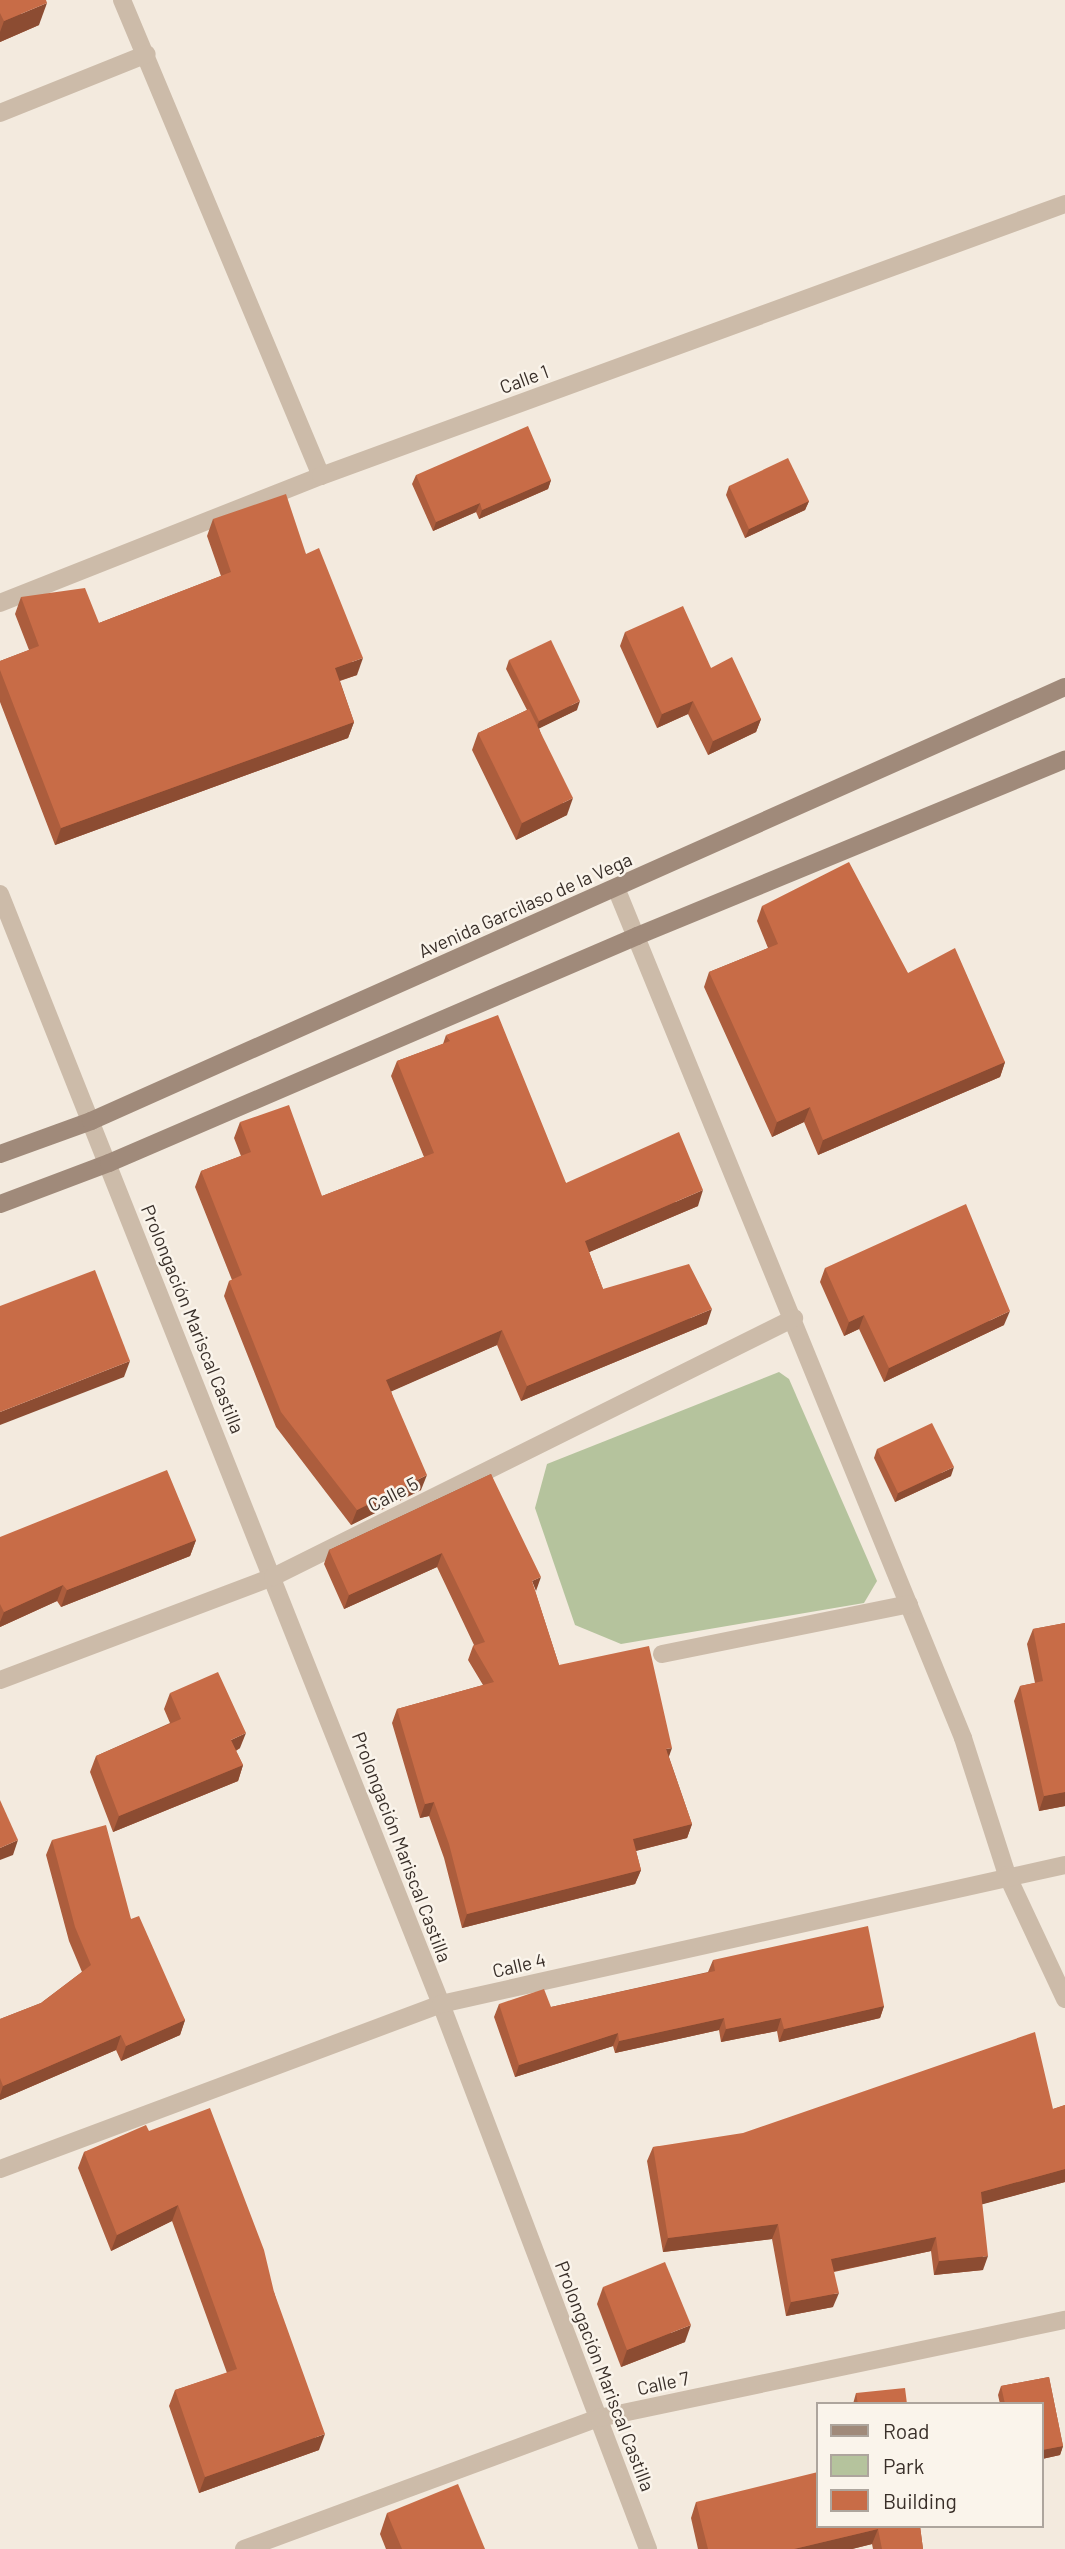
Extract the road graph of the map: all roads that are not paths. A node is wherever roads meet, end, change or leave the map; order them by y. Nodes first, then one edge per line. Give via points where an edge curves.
1 (122, 0) edge
2 (147, 54) junction
3 (0, 113) edge
4 (1065, 204) edge
5 (321, 476) junction
6 (0, 603) edge
7 (1065, 687) edge
8 (1065, 760) edge
9 (616, 888) junction
10 (0, 894) edge
11 (637, 936) junction
12 (91, 1121) junction
13 (0, 1154) edge
14 (109, 1163) junction
15 (0, 1204) edge
16 (794, 1318) junction
17 (273, 1577) junction
18 (909, 1604) junction
19 (662, 1654) dead end
20 (0, 1680) edge
21 (1065, 1865) edge
22 (1007, 1875) junction
23 (1065, 1999) edge
24 (442, 2004) junction
25 (0, 2169) edge
26 (1065, 2320) edge
27 (599, 2418) junction
28 (244, 2549) edge
29 (648, 2549) edge

1 - 2 street
2 - 3 street
2 - 5 street
4 - 5 street, Calle 1
5 - 6 street, Calle 1
7 - 9 street, Avenida Garcilaso de la Vega
8 - 11 street
9 - 11 street
9 - 12 street, Avenida Garcilaso de la Vega
10 - 12 street
11 - 14 street
11 - 16 street
12 - 13 street, Avenida Garcilaso de la Vega
12 - 14 street, Prolongación Mariscal Castilla
14 - 15 street
14 - 17 street, Prolongación Mariscal Castilla
16 - 17 street, Calle 5
16 - 18 street
17 - 20 street, Calle 5
17 - 24 street, Prolongación Mariscal Castilla
18 - 19 street
18 - 22 street via 963,1738
21 - 22 street, Calle 4
22 - 23 street
22 - 24 street, Calle 4
24 - 25 street, Calle 4
24 - 27 street, Prolongación Mariscal Castilla
26 - 27 street, Calle 7
27 - 28 street, Calle 7
27 - 29 street, Prolongación Mariscal Castilla

